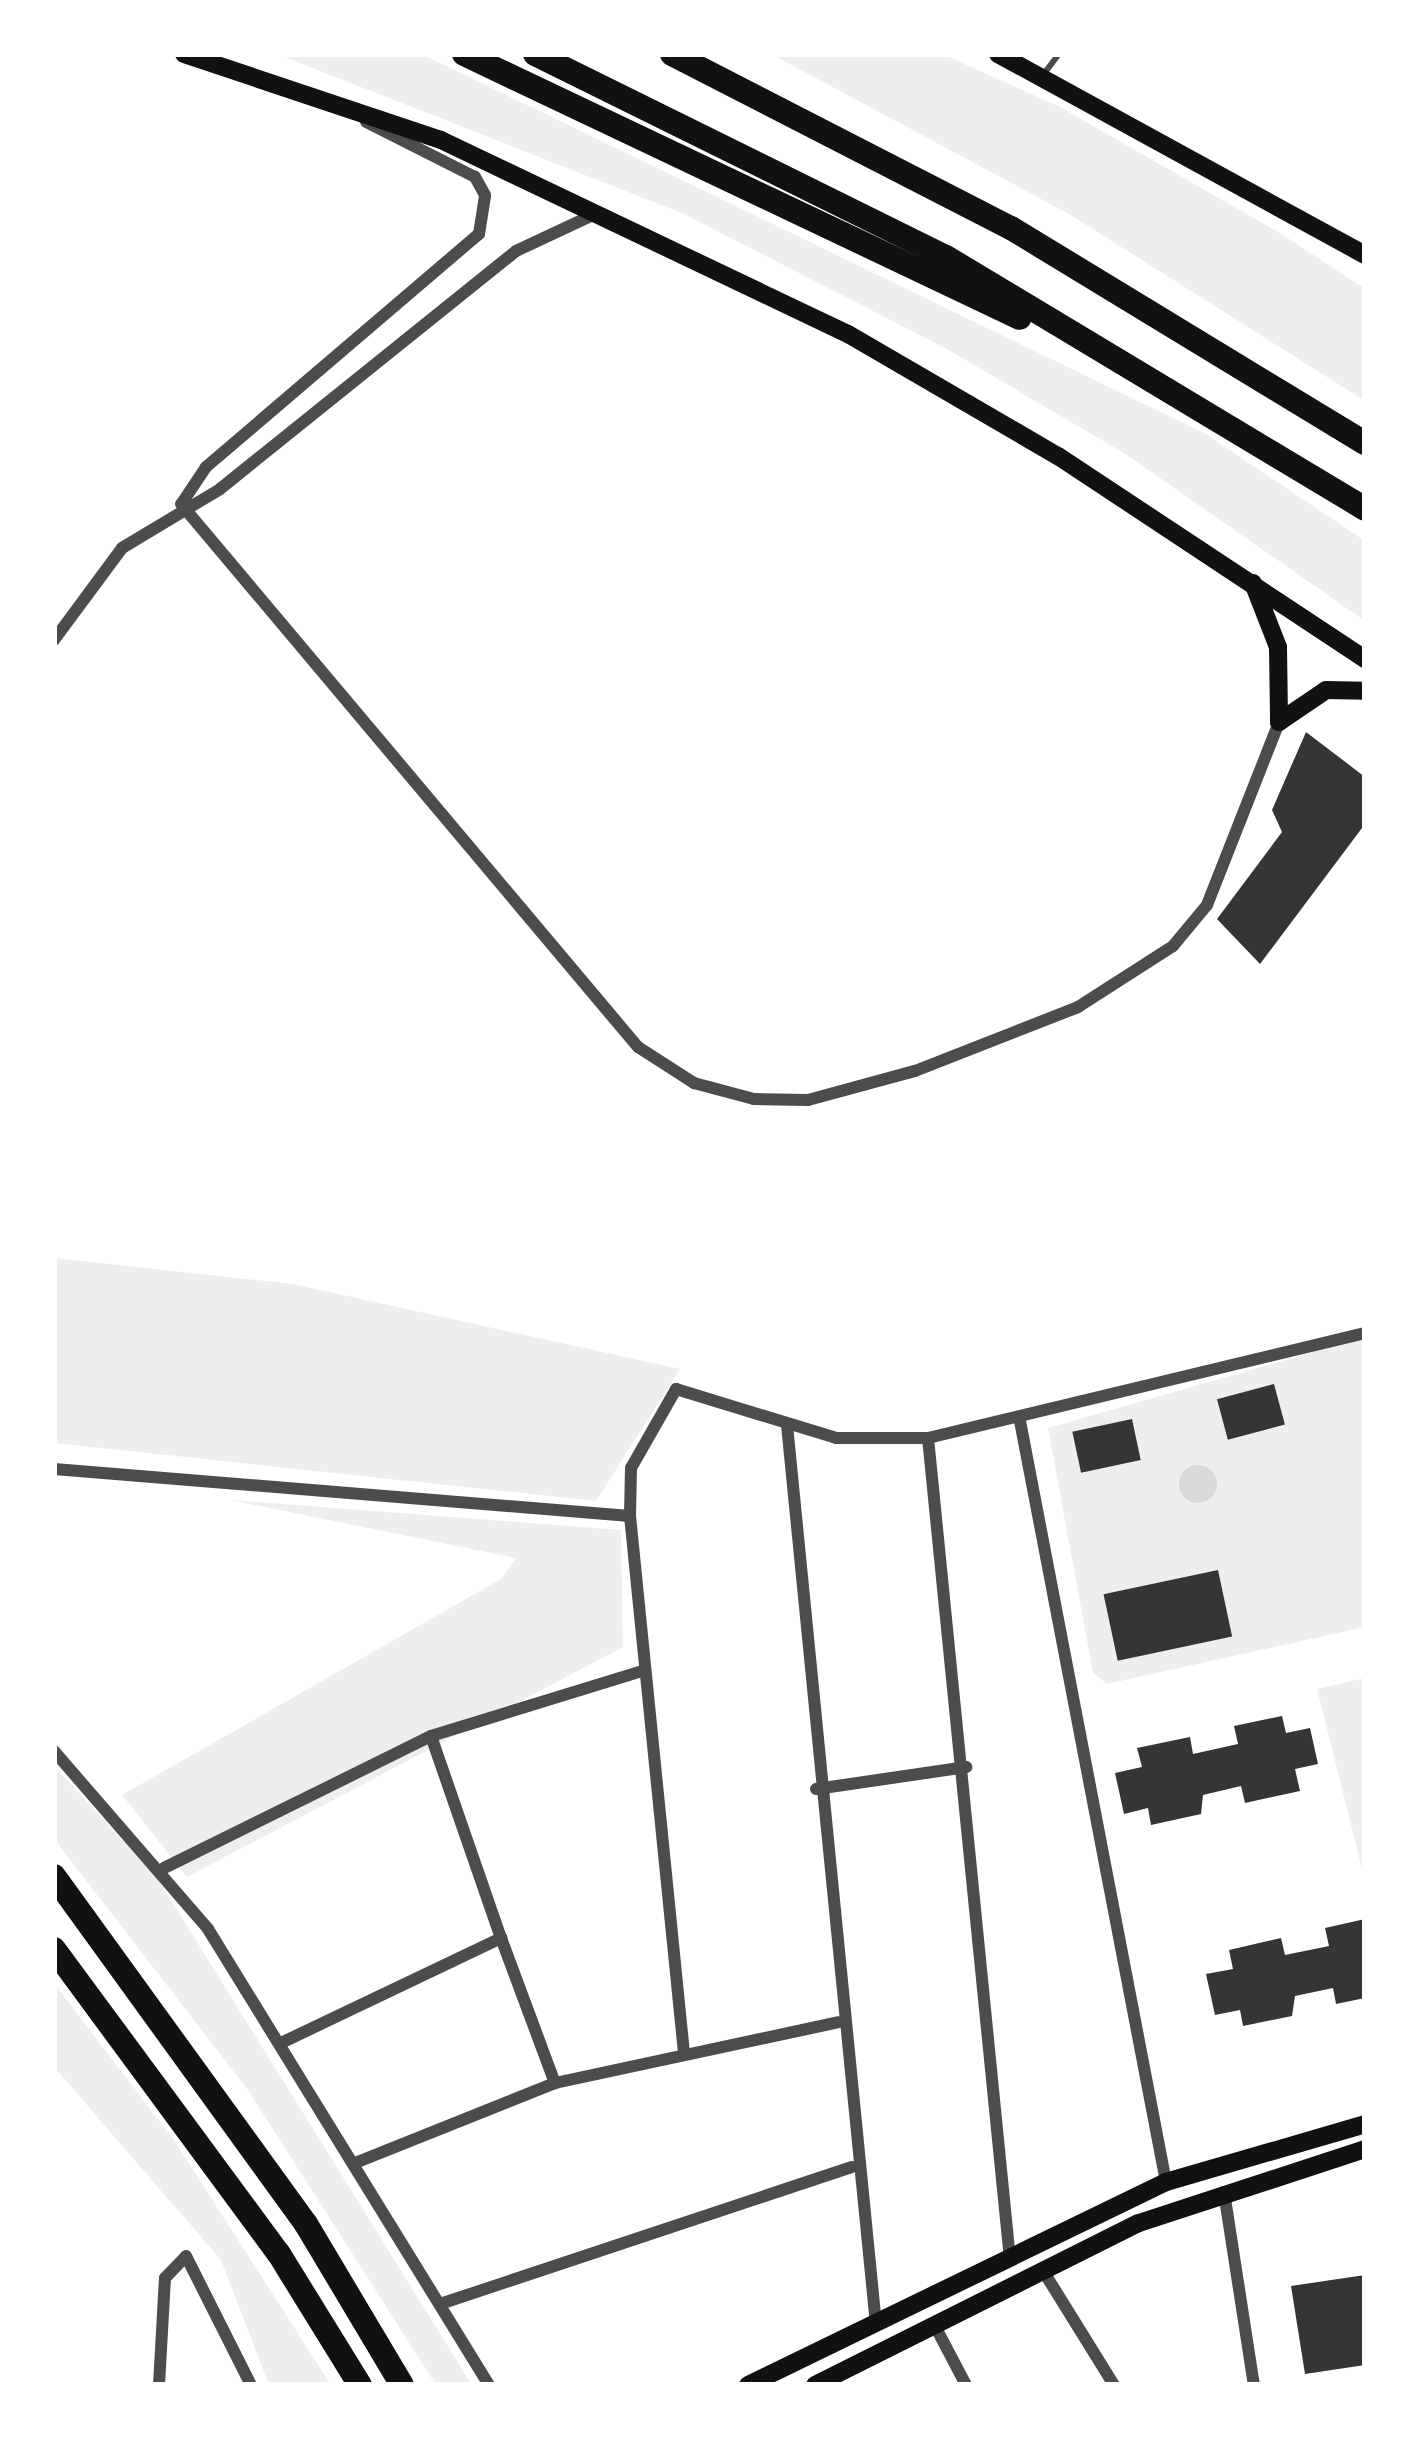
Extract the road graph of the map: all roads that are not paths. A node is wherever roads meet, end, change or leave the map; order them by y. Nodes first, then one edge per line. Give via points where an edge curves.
1 (184, 54) edge
2 (464, 54) edge
3 (535, 54) edge
4 (672, 54) edge
5 (998, 54) edge
6 (1059, 54) edge
7 (1043, 76) junction
8 (277, 77) junction
9 (597, 213) junction
10 (1365, 255) edge
11 (1261, 439) junction
12 (1365, 442) edge
13 (181, 504) junction
14 (1365, 509) edge
15 (1252, 581) junction
16 (54, 640) edge
17 (1365, 659) edge
18 (1365, 691) edge
19 (1280, 722) junction
20 (1365, 1333) edge
21 (1020, 1421) junction
22 (787, 1425) junction
23 (928, 1438) junction
24 (54, 1469) edge
25 (630, 1516) junction
26 (645, 1670) junction
27 (431, 1736) junction
28 (54, 1751) edge
29 (965, 1767) junction
30 (816, 1789) junction
31 (164, 1868) junction
32 (54, 1876) edge
33 (501, 1938) junction
34 (54, 1949) edge
35 (839, 2022) junction
36 (283, 2042) junction
37 (684, 2053) junction
38 (555, 2083) junction
39 (1365, 2124) edge
40 (1365, 2149) edge
41 (355, 2163) junction
42 (852, 2167) junction
43 (1166, 2182) junction
44 (1224, 2192) junction
45 (1010, 2259) junction
46 (1041, 2268) junction
47 (440, 2304) junction
48 (875, 2324) junction
49 (935, 2326) junction
50 (159, 2385) edge
51 (251, 2385) edge
52 (360, 2385) edge
53 (402, 2385) edge
54 (489, 2385) edge
55 (748, 2385) edge
56 (815, 2385) edge
57 (966, 2385) edge
58 (1114, 2385) edge
59 (1254, 2385) edge

1 - 8 main road
2 - 11 highway
3 - 11 highway via 946,257
4 - 12 highway via 1011,228
5 - 7 main road
6 - 7 lane
7 - 10 main road
8 - 9 main road
8 - 13 street via 475,177 485,216 465,252 206,467
9 - 13 street via 516,251 220,489
9 - 15 main road via 848,334
11 - 14 highway
13 - 16 street via 122,548
13 - 19 street via 638,1047 694,1083 754,1099 808,1100 915,1071 1078,1006 1173,946 1207,905
15 - 17 main road
15 - 19 main road via 1282,664
18 - 19 main road via 1326,691
20 - 21 street
21 - 23 street
21 - 43 street
22 - 23 street via 851,1440
22 - 25 street via 676,1389 632,1468
22 - 30 street
23 - 29 street
24 - 25 street
25 - 26 street
26 - 27 street
26 - 37 street
27 - 31 street
27 - 33 street
28 - 31 street
29 - 30 street
29 - 45 street
30 - 35 street
31 - 36 street
32 - 53 highway via 293,2205
33 - 36 street
33 - 38 street
34 - 52 highway via 279,2254
35 - 37 street
35 - 42 street
36 - 41 street
37 - 38 street
38 - 41 street
39 - 43 main road
40 - 44 main road
41 - 47 street
42 - 47 street
42 - 48 street
43 - 45 main road
44 - 46 main road
44 - 59 street
45 - 46 main road
45 - 48 main road
46 - 49 main road
46 - 58 street
47 - 54 street
48 - 55 main road
49 - 56 main road
49 - 57 street
50 - 51 street via 165,2278 186,2256

